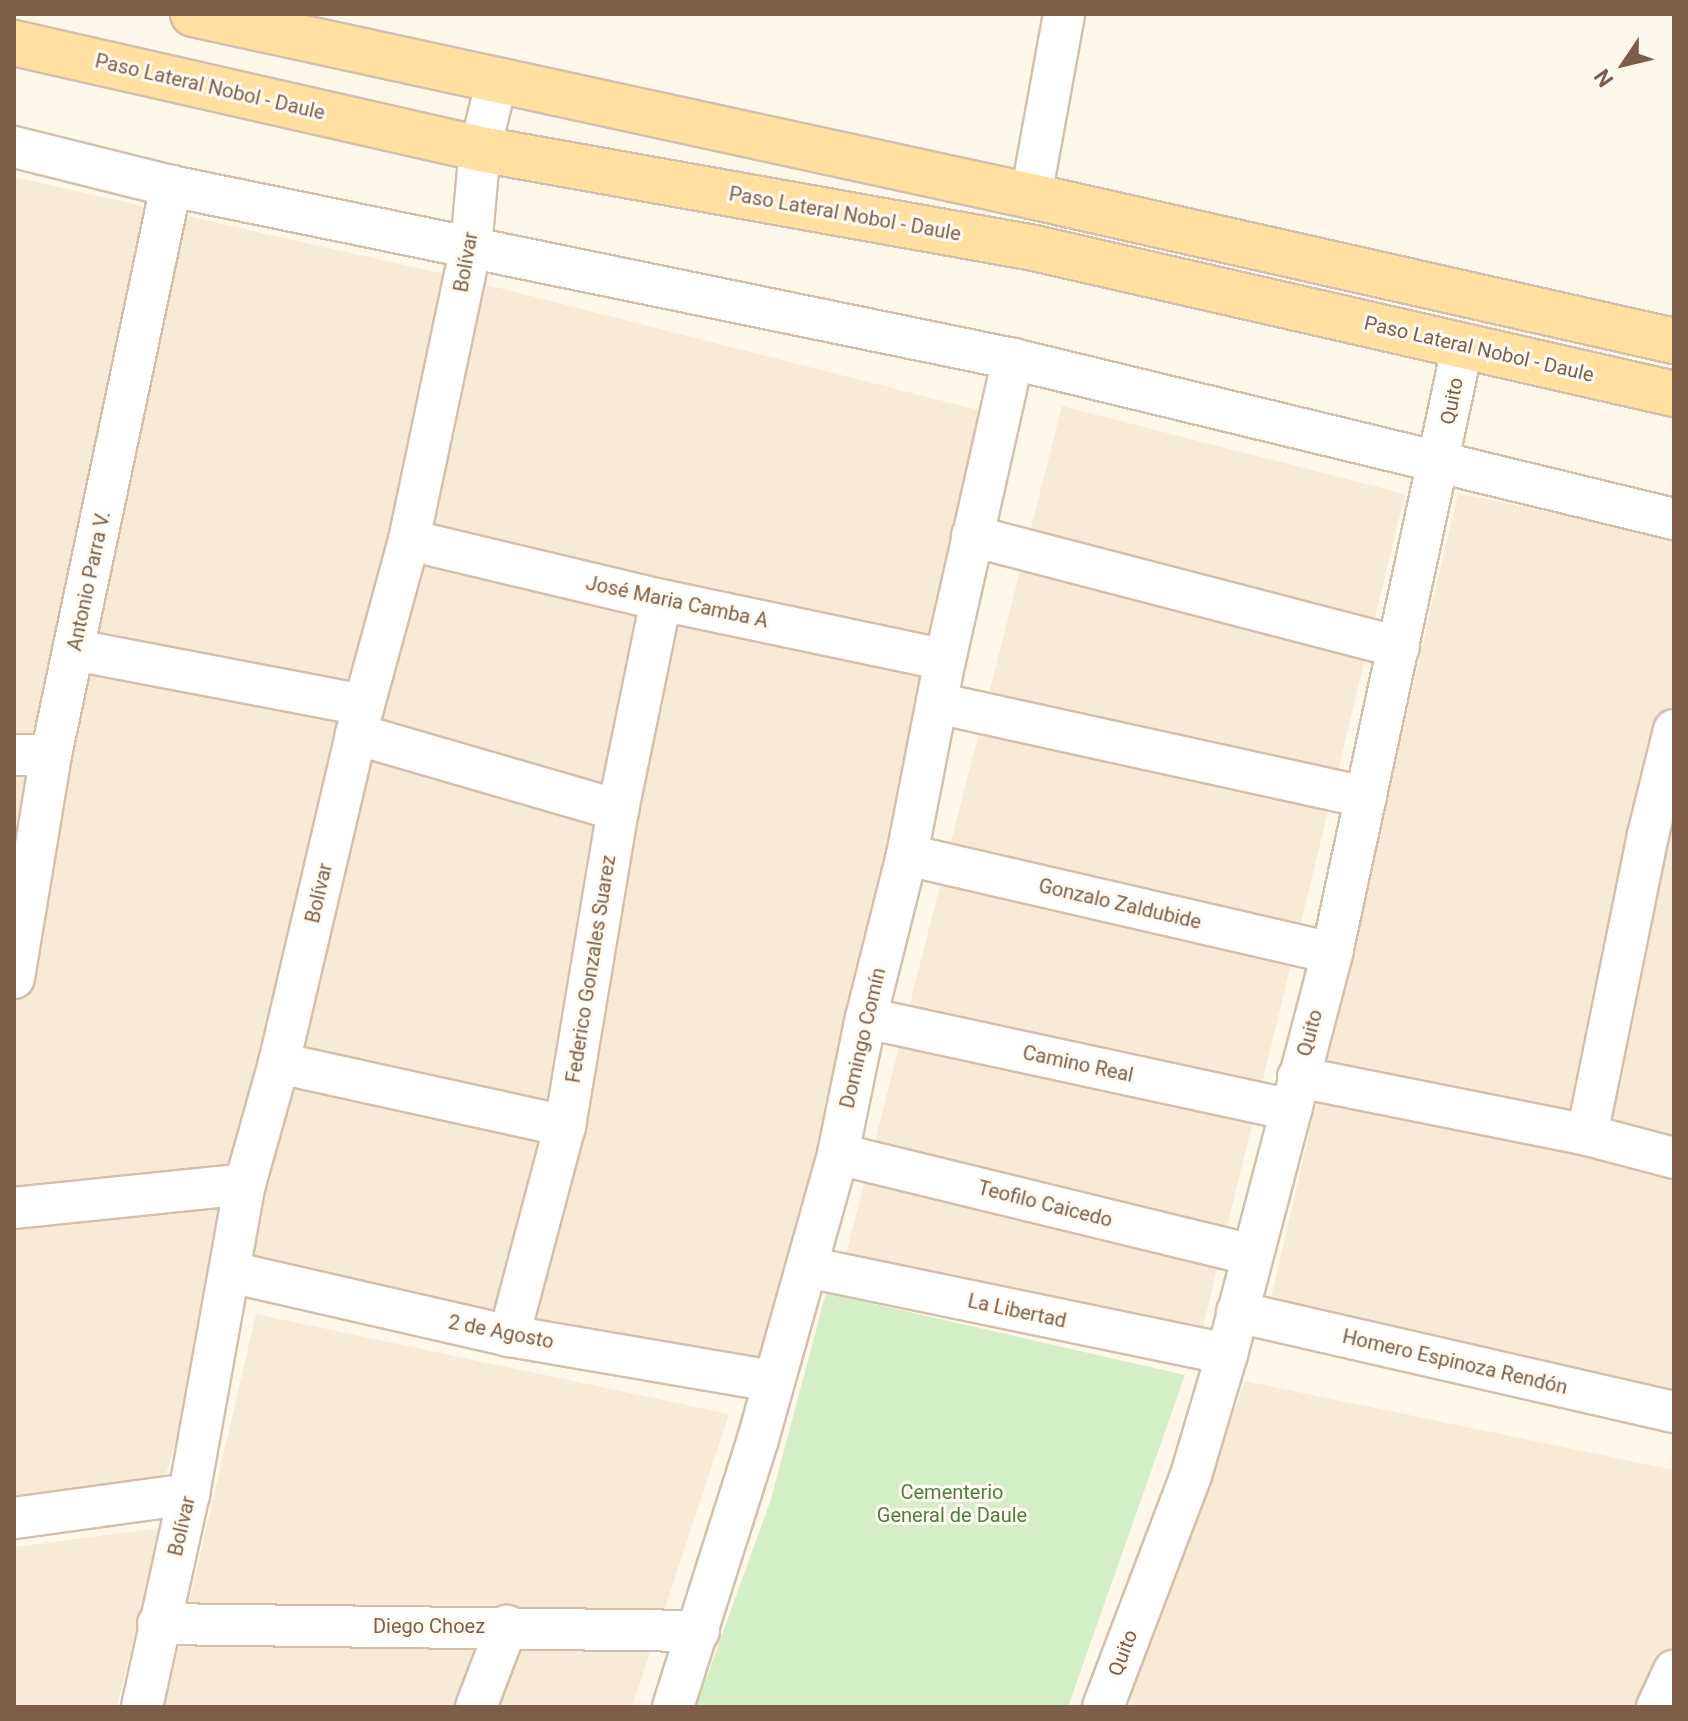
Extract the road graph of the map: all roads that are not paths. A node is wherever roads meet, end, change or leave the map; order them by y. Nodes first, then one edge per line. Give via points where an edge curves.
1 (193, 14) edge
2 (1064, 14) edge
3 (14, 43) edge
4 (497, 80) junction
5 (14, 147) edge
6 (480, 149) junction
7 (171, 186) junction
8 (1031, 196) junction
9 (471, 247) junction
10 (1674, 341) edge
11 (1463, 344) junction
12 (1013, 359) junction
13 (1674, 394) edge
14 (1439, 464) junction
15 (1674, 519) edge
16 (972, 536) junction
17 (409, 540) junction
18 (661, 600) junction
19 (1399, 647) junction
20 (75, 650) junction
21 (945, 660) junction
22 (937, 703) junction
23 (360, 719) junction
24 (1674, 730) edge
25 (32, 755) edge
26 (1366, 797) junction
27 (618, 810) junction
28 (1661, 838) edge
29 (907, 855) junction
30 (1332, 953) junction
31 (14, 978) edge
32 (866, 1018) junction
33 (279, 1063) junction
34 (1294, 1093) junction
35 (565, 1126) junction
36 (1587, 1135) junction
37 (838, 1154) junction
38 (1674, 1158) edge
39 (245, 1184) junction
40 (14, 1208) edge
41 (1252, 1255) junction
42 (807, 1267) junction
43 (230, 1272) junction
44 (1237, 1312) junction
45 (509, 1336) junction
46 (1227, 1354) junction
47 (773, 1381) junction
48 (1674, 1412) edge
49 (189, 1494) junction
50 (14, 1518) edge
51 (158, 1624) junction
52 (507, 1626) junction
53 (699, 1631) junction
54 (1674, 1671) edge
55 (1109, 1705) edge
56 (142, 1707) edge
57 (476, 1707) edge
58 (673, 1707) edge
59 (1657, 1707) edge

1 - 4 main road
2 - 8 street
3 - 6 main road, Paso Lateral Nobol - Daule
4 - 6 street, Bolívar
4 - 8 main road
5 - 7 street
6 - 9 street, Bolívar
6 - 11 main road, Paso Lateral Nobol - Daule via 1034,248
7 - 9 street
7 - 20 street, Antonio Parra V.
8 - 10 main road
9 - 12 street
9 - 17 street, Bolívar
11 - 13 main road, Paso Lateral Nobol - Daule
11 - 14 street, Quito
12 - 14 street
12 - 16 street, Domingo Comín
14 - 15 street
14 - 19 street, Quito
16 - 19 street
16 - 21 street, Domingo Comín
17 - 18 street, José Maria Camba A
17 - 23 street, Bolívar
18 - 21 street, José Maria Camba A
18 - 27 street, Federico Gonzales Suarez
19 - 26 street, Quito
20 - 23 street
20 - 25 street, Antonio Parra V.
21 - 22 street, Domingo Comín
22 - 26 street
22 - 29 street, Domingo Comín
23 - 27 street
23 - 33 street, Bolívar
24 - 28 street
25 - 31 street, Antonio Parra V.
26 - 30 street, Quito
27 - 35 street, Federico Gonzales Suarez
28 - 36 street
29 - 30 street, Gonzalo Zaldubide
29 - 32 street, Domingo Comín
30 - 34 street, Quito
32 - 34 street, Camino Real
32 - 37 street, Domingo Comín
33 - 35 street
33 - 39 street, Bolívar
34 - 36 street, Camino Real
34 - 41 street, Quito
35 - 45 street, Federico Gonzales Suarez
36 - 38 street, Camino Real
37 - 41 street, Teofilo Caicedo
37 - 42 street, Domingo Comín
39 - 40 street
39 - 43 street, Bolívar
41 - 44 street, Quito
42 - 46 street, La Libertad
42 - 47 street, Domingo Comín
43 - 45 street, 2 de Agosto
43 - 49 street, Bolívar
44 - 46 street, Quito
44 - 48 street, Homero Espinoza Rendón
45 - 47 street, 2 de Agosto
46 - 55 street, Quito via 1191,1475
47 - 53 street, Domingo Comín
49 - 50 street
49 - 51 street, Bolívar
51 - 52 street, Diego Choez
51 - 56 street, Bolívar
52 - 53 street, Diego Choez
52 - 57 street
53 - 58 street, Domingo Comín
54 - 59 street

